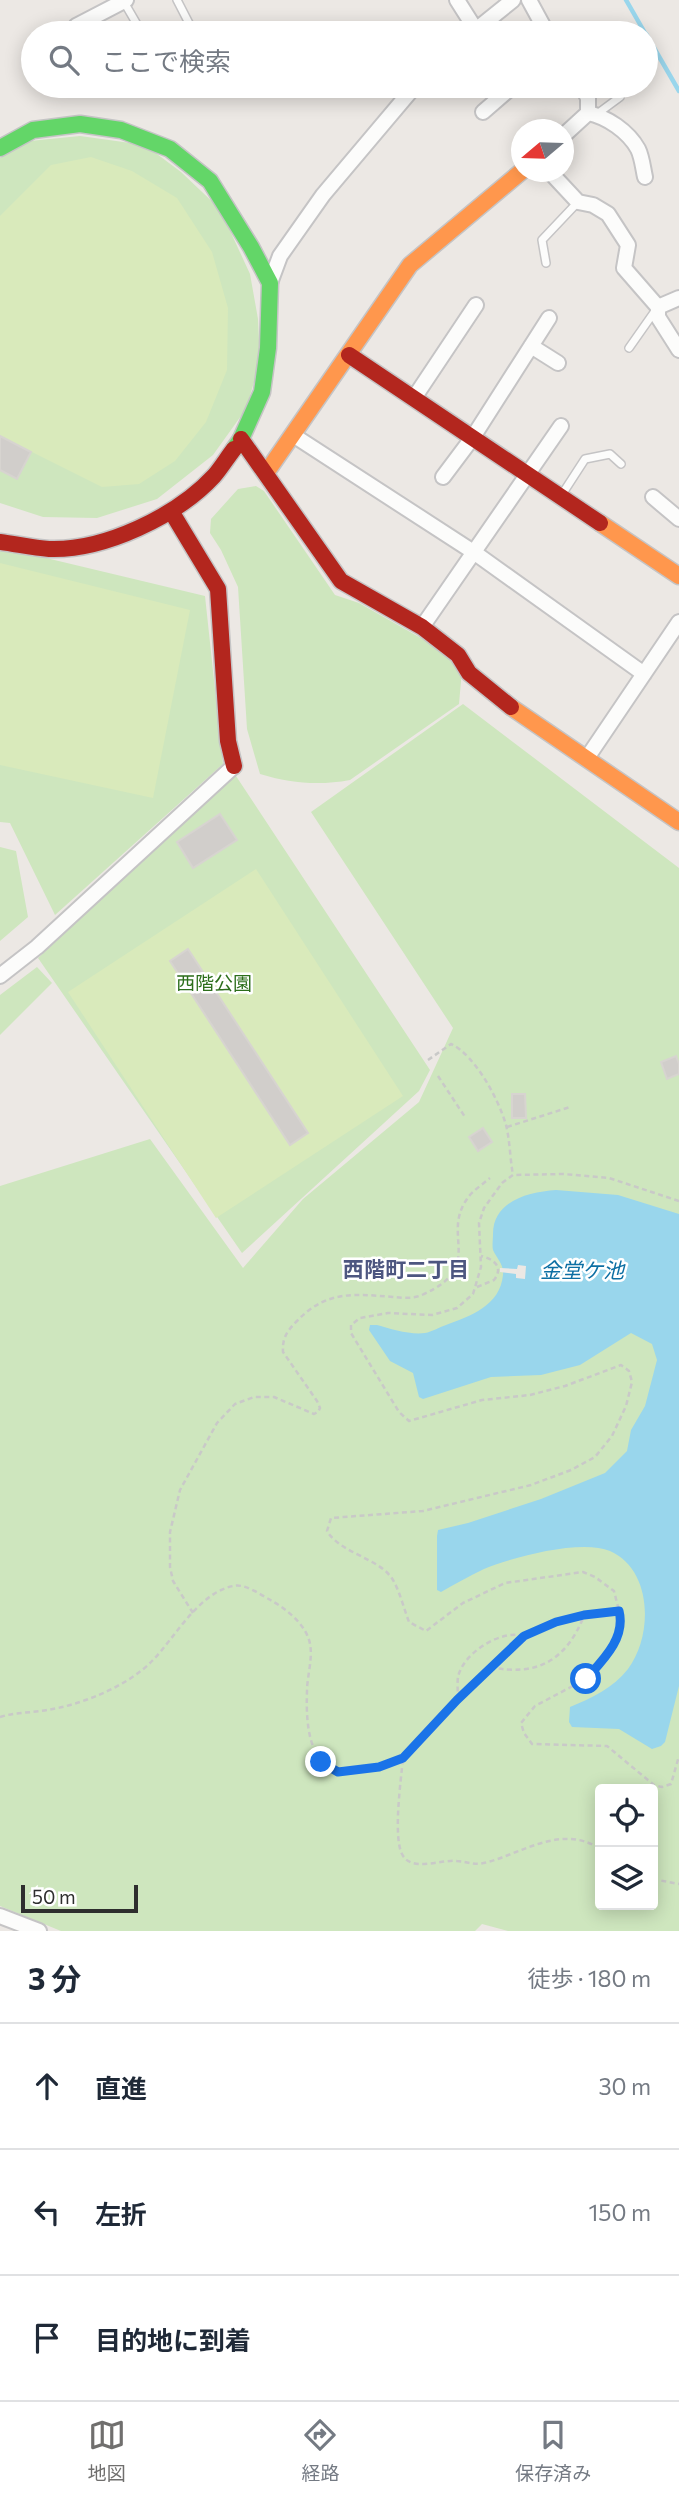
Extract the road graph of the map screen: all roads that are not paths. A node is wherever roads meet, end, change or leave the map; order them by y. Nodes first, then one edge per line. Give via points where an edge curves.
1 (177, 0) edge
2 (457, 0) edge
3 (513, 0) edge
4 (529, 0) edge
5 (119, 2) edge
6 (90, 21) edge
7 (133, 21) edge
8 (188, 21) edge
9 (468, 21) edge
10 (487, 21) edge
11 (540, 21) edge
12 (405, 98) edge
13 (499, 98) edge
14 (588, 98) edge
15 (618, 98) edge
16 (483, 112) dead end
17 (592, 114) junction
18 (574, 128) edge
19 (0, 148) edge
20 (645, 177) dead end
21 (511, 180) edge
22 (559, 182) edge
23 (578, 202) junction
24 (547, 262) dead end
25 (270, 283) junction
26 (679, 298) edge
27 (476, 305) dead end
28 (658, 307) junction
29 (549, 318) dead end
30 (531, 346) junction
31 (629, 348) dead end
32 (679, 350) edge
33 (349, 355) junction
34 (558, 363) dead end
35 (414, 398) junction
36 (561, 426) dead end
37 (293, 435) junction
38 (473, 437) junction
39 (241, 439) junction
40 (621, 464) dead end
41 (266, 473) junction
42 (528, 474) junction
43 (443, 477) dead end
44 (561, 496) junction
45 (653, 497) dead end
46 (171, 511) junction
47 (679, 519) edge
48 (0, 528) edge
49 (0, 542) edge
50 (50, 549) junction
51 (475, 552) junction
52 (679, 576) edge
53 (679, 622) edge
54 (422, 627) junction
55 (644, 674) junction
56 (587, 758) junction
57 (234, 766) joint
58 (679, 822) edge
59 (0, 976) edge
60 (0, 1916) edge
61 (39, 1931) edge

1 - 8 lane
2 - 9 street
3 - 10 street
4 - 11 street
5 - 6 street
5 - 7 lane
12 - 25 street via 323,195 280,256
13 - 16 street
14 - 17 street
15 - 17 lane
17 - 18 street
17 - 20 street via 618,126 638,149
19 - 25 street via 33,130 80,124 121,130 170,149 210,181
21 - 33 street via 410,265
22 - 23 street
23 - 24 lane via 542,240
23 - 28 street via 608,214 628,245 624,268
25 - 39 street via 261,392
26 - 28 street
27 - 35 street
28 - 31 lane
28 - 32 street via 658,317
29 - 30 street
30 - 34 street
30 - 38 street
33 - 35 street
33 - 37 street
35 - 38 street
36 - 42 street
37 - 41 street
37 - 51 street
38 - 42 street
38 - 43 street
39 - 41 street
39 - 46 street via 214,476
40 - 44 lane via 610,454 585,459
41 - 54 street via 341,581
42 - 44 street
42 - 51 street
44 - 52 street
45 - 47 street
46 - 50 street via 97,543
46 - 57 street via 218,589 228,741
48 - 50 street
49 - 50 street
51 - 54 street
51 - 55 street
53 - 55 street
54 - 56 street via 510,707
55 - 56 street
56 - 58 street
57 - 59 street
60 - 61 street

